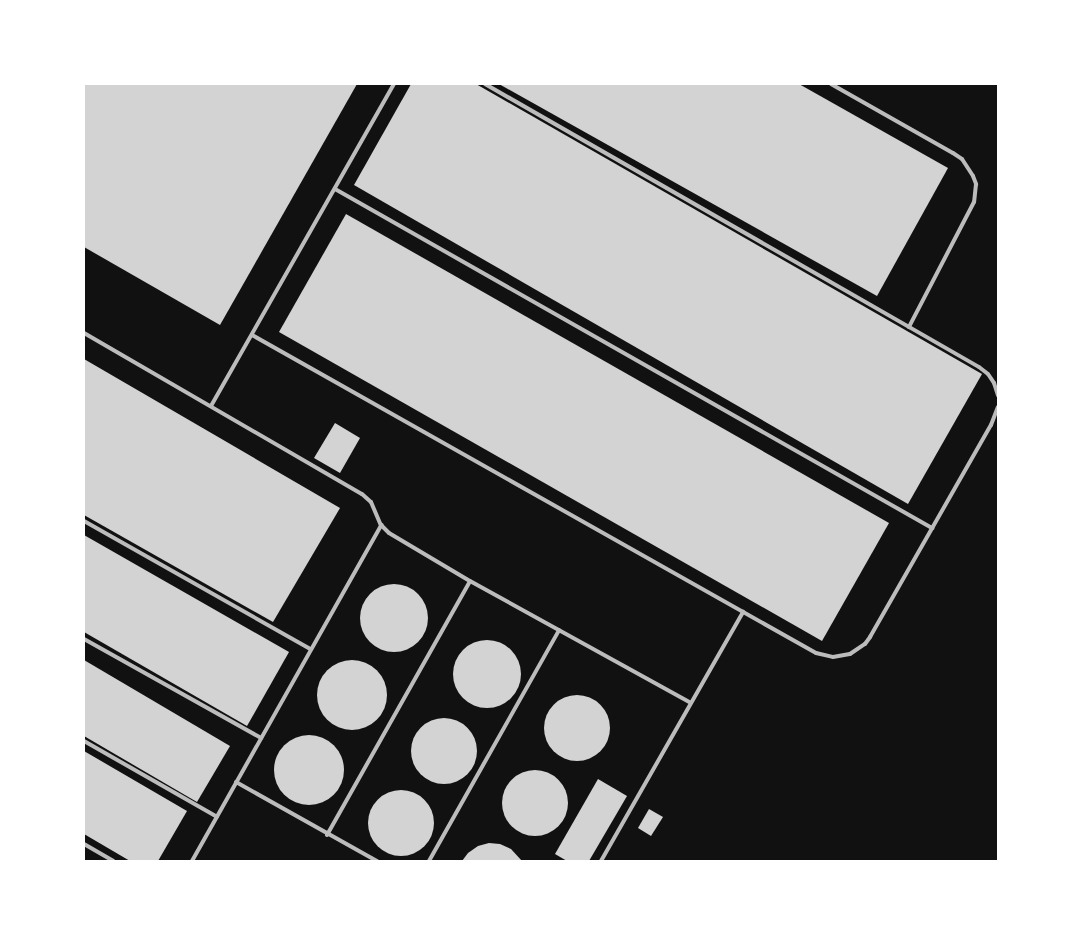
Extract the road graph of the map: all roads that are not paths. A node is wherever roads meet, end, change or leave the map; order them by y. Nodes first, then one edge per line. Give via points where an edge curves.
1 (394, 84) edge
2 (485, 84) edge
3 (831, 84) edge
4 (335, 189) junction
5 (909, 327) junction
6 (84, 333) edge
7 (252, 335) junction
8 (998, 395) edge
9 (211, 406) junction
10 (998, 407) edge
11 (84, 521) edge
12 (382, 525) junction
13 (932, 528) junction
14 (470, 581) junction
15 (743, 612) junction
16 (560, 630) junction
17 (84, 639) edge
18 (310, 649) junction
19 (691, 703) junction
20 (261, 738) junction
21 (84, 742) edge
22 (236, 782) junction
23 (217, 817) junction
24 (327, 835) junction
25 (84, 844) edge
26 (114, 861) edge
27 (192, 861) edge
28 (377, 861) edge
29 (429, 861) edge
30 (601, 861) edge

1 - 4 lane
2 - 5 lane
3 - 5 lane via 962,159 976,184 974,202
4 - 7 lane
4 - 13 lane
5 - 8 lane via 988,374
6 - 9 lane
7 - 9 lane
7 - 15 lane
9 - 12 lane via 362,494 375,508
10 - 13 lane via 994,420
11 - 18 lane
12 - 14 lane
12 - 18 lane
13 - 15 lane via 870,637 850,654 833,657 816,653
14 - 16 lane
14 - 24 lane
15 - 19 lane
16 - 19 lane
16 - 29 lane
17 - 20 lane
18 - 20 lane
19 - 30 lane
20 - 22 lane
21 - 23 lane
22 - 23 lane
22 - 24 lane
23 - 27 lane
24 - 28 lane
25 - 26 lane

